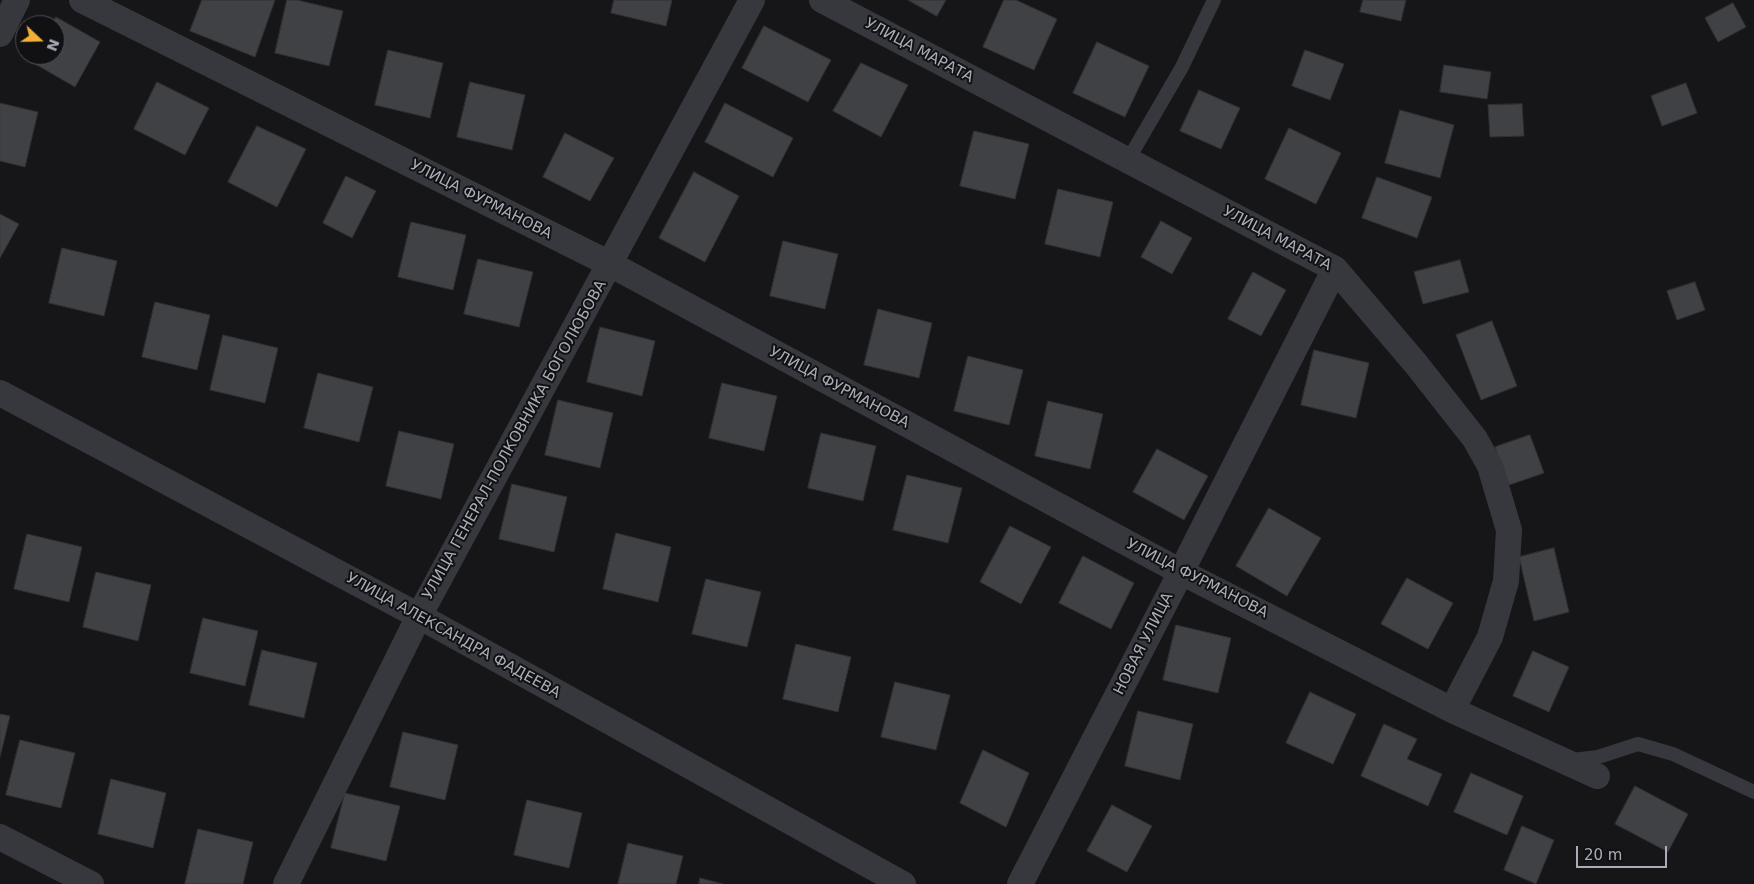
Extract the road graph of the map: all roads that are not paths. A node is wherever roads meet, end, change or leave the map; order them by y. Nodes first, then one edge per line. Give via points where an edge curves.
1 (17, 0) edge
2 (82, 0) edge
3 (752, 0) edge
4 (822, 0) edge
5 (1214, 0) edge
6 (0, 34) edge
7 (1128, 160) junction
8 (610, 264) junction
9 (1335, 269) junction
10 (0, 393) edge
11 (1181, 572) junction
12 (419, 616) junction
13 (1452, 710) junction
14 (1564, 761) junction
15 (1597, 776) dead end
16 (1754, 792) edge
17 (0, 837) edge
18 (91, 884) edge
19 (286, 884) edge
20 (903, 884) edge
21 (1020, 884) edge

1 - 6 street
2 - 8 street, УЛИЦА ФУРМАНОВА
3 - 8 street, УЛИЦА ГЕНЕРАЛ-ПОЛКОВНИКА БОГОЛЮБОВА
4 - 7 street, УЛИЦА МАРАТА
5 - 7 lane via 1182,67
7 - 9 street, УЛИЦА МАРАТА
8 - 11 street, УЛИЦА ФУРМАНОВА
8 - 12 street, УЛИЦА ГЕНЕРАЛ-ПОЛКОВНИКА БОГОЛЮБОВА
9 - 11 street, НОВАЯ УЛИЦА
9 - 13 street, УЛИЦА МАРАТА via 1475,439 1490,466 1509,530 1506,581 1490,637
10 - 12 street, УЛИЦА АЛЕКСАНДРА ФАДЕЕВА
11 - 13 street, УЛИЦА ФУРМАНОВА
11 - 21 street, НОВАЯ УЛИЦА
12 - 19 street, УЛИЦА ГЕНЕРАЛ-ПОЛКОВНИКА БОГОЛЮБОВА
12 - 20 street, УЛИЦА АЛЕКСАНДРА ФАДЕЕВА
13 - 14 street, УЛИЦА ФУРМАНОВА
14 - 15 street, УЛИЦА ФУРМАНОВА
14 - 16 lane via 1598,758 1638,744 1673,754
17 - 18 street

